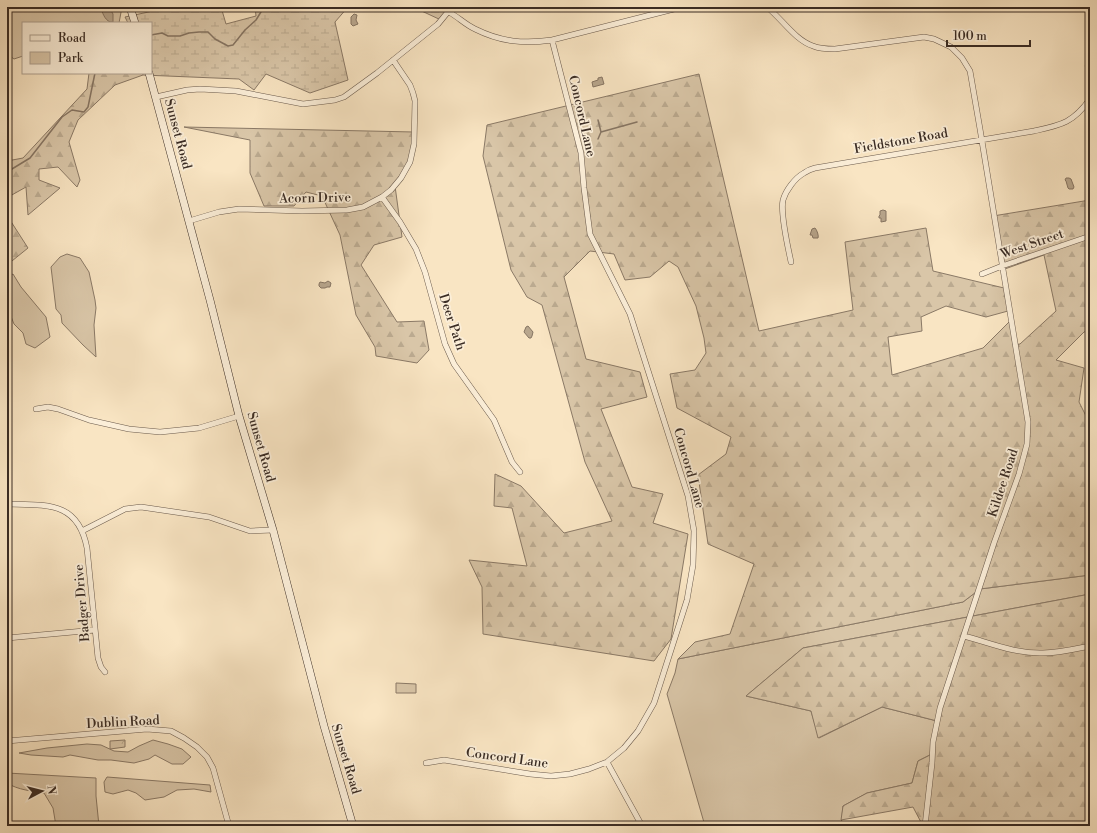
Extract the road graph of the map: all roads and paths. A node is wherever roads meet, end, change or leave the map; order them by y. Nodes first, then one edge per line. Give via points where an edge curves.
1 (130, 7) edge
2 (696, 7) edge
3 (767, 7) edge
4 (451, 9) edge
5 (135, 22) edge
6 (552, 40) junction
7 (393, 60) junction
8 (149, 74) edge
9 (156, 97) junction
10 (1090, 99) edge
11 (982, 139) junction
12 (382, 197) junction
13 (189, 221) junction
14 (1090, 236) edge
15 (791, 262) dead end
16 (1002, 266) junction
17 (982, 274) dead end
18 (36, 409) dead end
19 (239, 416) junction
20 (520, 472) dead end
21 (7, 504) edge
22 (273, 530) junction
23 (82, 531) junction
24 (95, 630) junction
25 (964, 636) junction
26 (7, 638) edge
27 (1090, 646) edge
28 (104, 672) dead end
29 (7, 741) edge
30 (607, 762) junction
31 (426, 763) dead end
32 (229, 826) edge
33 (354, 826) edge
34 (642, 826) edge
35 (926, 826) edge

1 - 5 street
2 - 6 street via 674,9
3 - 11 street, Kildee Road via 797,36 813,47 835,49 924,37 951,47 970,71
4 - 6 street via 474,29 497,38 518,42
4 - 7 street via 438,24
6 - 30 street, Concord Lane via 581,153 590,234 630,314 688,496 694,531 688,600 654,703 638,731 624,748
7 - 9 street via 344,97 334,100 303,104 236,91 200,90 187,90
7 - 12 street, Acorn Drive via 410,85 415,101 414,144 410,162 401,178
8 - 9 street, Sunset Road
9 - 13 street, Sunset Road
10 - 11 street, Fieldstone Road via 1083,110 1058,125
11 - 15 street, Fieldstone Road via 804,172 790,187 783,202 783,219
11 - 16 street, Kildee Road
12 - 13 street, Acorn Drive via 363,207 347,210 239,209
12 - 20 street, Deer Path via 416,249 445,344 454,364 494,420 512,462
13 - 19 street, Sunset Road
14 - 16 street, West Street
16 - 17 street, West Street
16 - 25 street, Kildee Road via 1028,422 1027,438 1019,474
18 - 19 street via 48,407 89,420 154,432 199,428
19 - 22 street, Sunset Road
21 - 23 street, Badger Drive via 44,505 61,509 74,518
22 - 23 street via 250,531 209,517 140,507 125,509
22 - 33 street, Sunset Road via 324,726
23 - 24 street, Badger Drive via 88,548
24 - 26 street
24 - 28 street, Badger Drive via 100,667
25 - 27 street via 1032,653 1057,652
25 - 35 street, Kildee Road via 938,717 933,742
29 - 32 street, Dublin Road via 146,729 171,731 197,747 207,757 213,768
30 - 31 street, Concord Lane via 583,771 551,776 444,760
30 - 34 street

